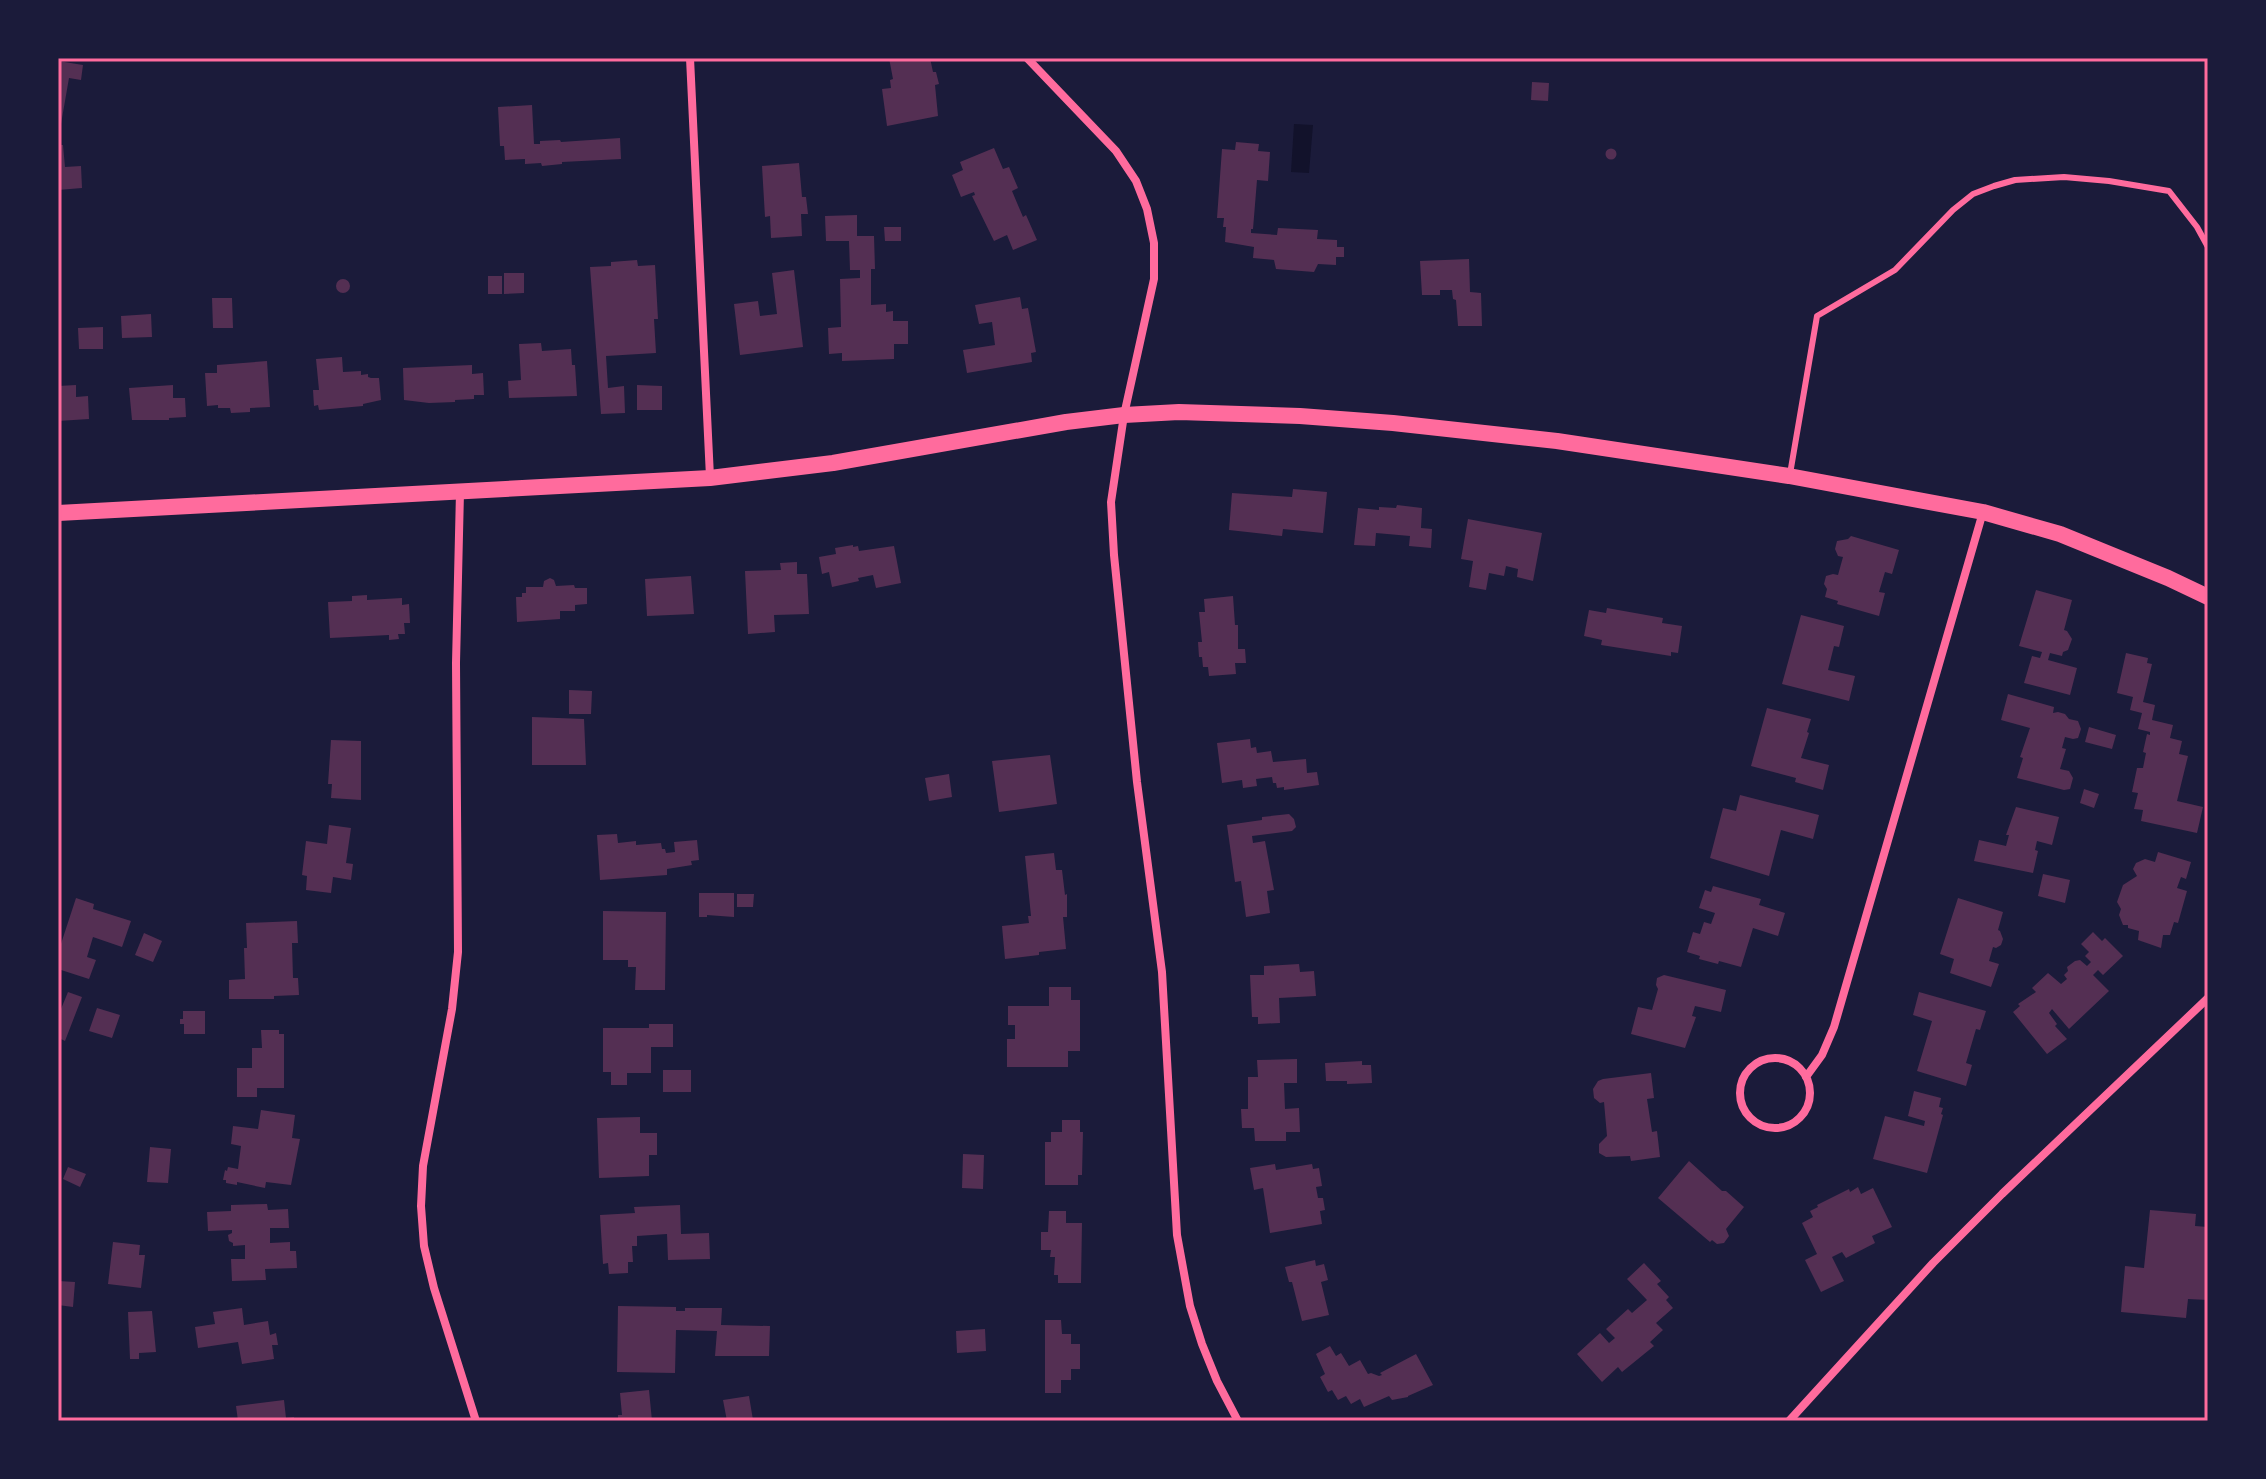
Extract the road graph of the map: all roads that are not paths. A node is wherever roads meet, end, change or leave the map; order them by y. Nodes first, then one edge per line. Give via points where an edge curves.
1 (690, 58) edge
2 (1027, 58) edge
3 (2208, 247) edge
4 (1124, 415) junction
5 (1789, 476) junction
6 (710, 478) junction
7 (460, 492) junction
8 (1983, 512) junction
9 (58, 513) edge
10 (2208, 597) edge
11 (2208, 998) edge
12 (1806, 1077) junction
13 (476, 1421) edge
14 (1238, 1421) edge
15 (1789, 1421) edge

1 - 6 street
2 - 4 street via 1116,151 1147,209 1154,279
3 - 5 lane via 2169,191 2039,177 1973,194 1895,270 1817,316
4 - 5 main road via 1300,416 1393,423
4 - 6 main road
4 - 14 street via 1111,502 1114,555 1162,972 1177,1235 1202,1344
5 - 8 main road
6 - 7 main road
7 - 9 main road
7 - 13 street via 458,952 421,1206 434,1288
8 - 10 main road via 2060,534
8 - 12 street via 1834,1027
11 - 15 street via 1933,1263
12 - 12 street via 1784,1060 1758,1063 1741,1084 1744,1110 1765,1127 1792,1124 1809,1103

